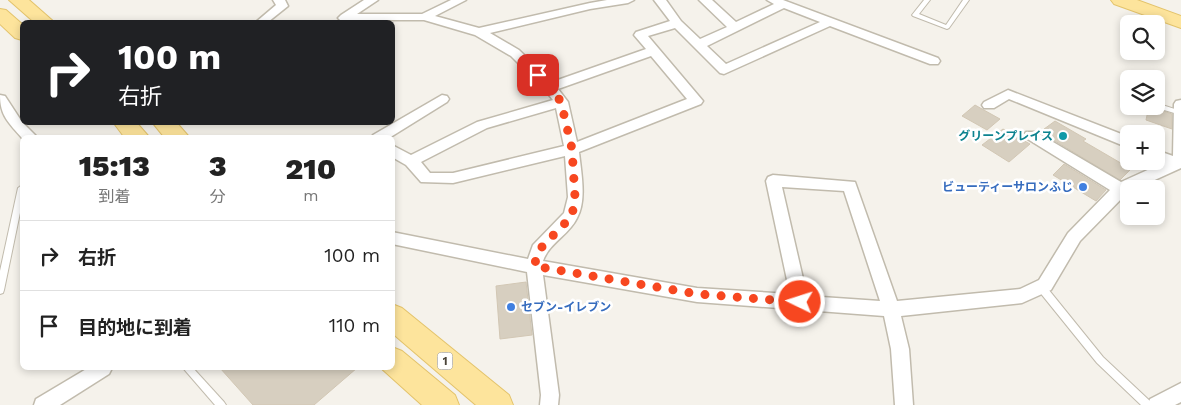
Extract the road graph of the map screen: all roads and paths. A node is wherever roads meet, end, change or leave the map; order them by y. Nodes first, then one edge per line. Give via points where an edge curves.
1 (18, 0) edge
2 (279, 0) edge
3 (372, 0) edge
4 (460, 0) edge
5 (628, 0) edge
6 (660, 0) edge
7 (705, 0) edge
8 (927, 0) edge
9 (966, 0) edge
10 (1120, 0) edge
11 (778, 2) edge
12 (588, 3) edge
13 (0, 14) edge
14 (424, 17) junction
15 (43, 20) edge
16 (264, 20) edge
17 (831, 21) junction
18 (1181, 22) edge
19 (677, 23) junction
20 (734, 27) junction
21 (20, 32) edge
22 (479, 32) junction
23 (698, 45) junction
24 (653, 51) junction
25 (934, 61) dead end
26 (550, 86) junction
27 (0, 99) edge
28 (442, 99) dead end
29 (561, 102) junction
30 (1181, 104) edge
31 (989, 105) dead end
32 (1165, 108) edge
33 (1181, 113) edge
34 (126, 125) edge
35 (165, 125) edge
36 (25, 135) edge
37 (136, 135) edge
38 (176, 135) edge
39 (383, 135) edge
40 (1031, 135) dead end
41 (1181, 135) edge
42 (1120, 139) edge
43 (572, 149) junction
44 (395, 152) edge
45 (1165, 158) edge
46 (411, 161) junction
47 (1178, 163) junction
48 (1140, 180) edge
49 (1120, 189) joint
50 (20, 197) edge
51 (395, 239) edge
52 (534, 266) junction
53 (2, 278) edge
54 (1041, 287) junction
55 (0, 290) edge
56 (800, 302) junction
57 (892, 309) junction
58 (395, 319) edge
59 (395, 363) edge
60 (100, 370) edge
61 (190, 370) edge
62 (1181, 392) edge
63 (43, 405) edge
64 (221, 405) edge
65 (444, 405) edge
66 (498, 405) edge
67 (550, 405) edge
68 (904, 405) edge
69 (1148, 405) edge
70 (1157, 405) edge

1 - 15 main road
2 - 16 street via 282,6
3 - 14 street via 344,18
4 - 14 street
5 - 12 street
6 - 19 street
7 - 20 street
8 - 9 lane via 915,15 947,27
10 - 18 main road
11 - 17 street
11 - 20 street
12 - 22 street
13 - 21 main road
14 - 22 street
17 - 23 street via 724,70
17 - 25 street
19 - 23 street
19 - 24 street via 640,35
20 - 23 street
22 - 26 street via 515,53
24 - 26 street
24 - 43 street via 696,101
26 - 29 street
27 - 36 street
28 - 39 street
29 - 43 street
29 - 46 street via 482,125
30 - 33 street
31 - 42 street via 1008,94
32 - 33 lane
33 - 41 street
34 - 37 main road
35 - 38 main road
40 - 49 street
41 - 47 street
43 - 46 street via 453,178 426,178
43 - 52 street via 575,197 572,216 539,250
44 - 46 street
45 - 47 street
47 - 48 street
49 - 54 street via 1074,237
50 - 53 lane
51 - 52 street
52 - 56 street via 697,294
52 - 67 street
53 - 55 lane
54 - 57 street via 1022,296
54 - 69 lane via 1100,360
56 - 57 street
56 - 57 street via 773,181 850,186
57 - 68 street via 904,376
58 - 66 main road, 1
59 - 65 main road
60 - 63 street
61 - 64 lane
62 - 70 street

